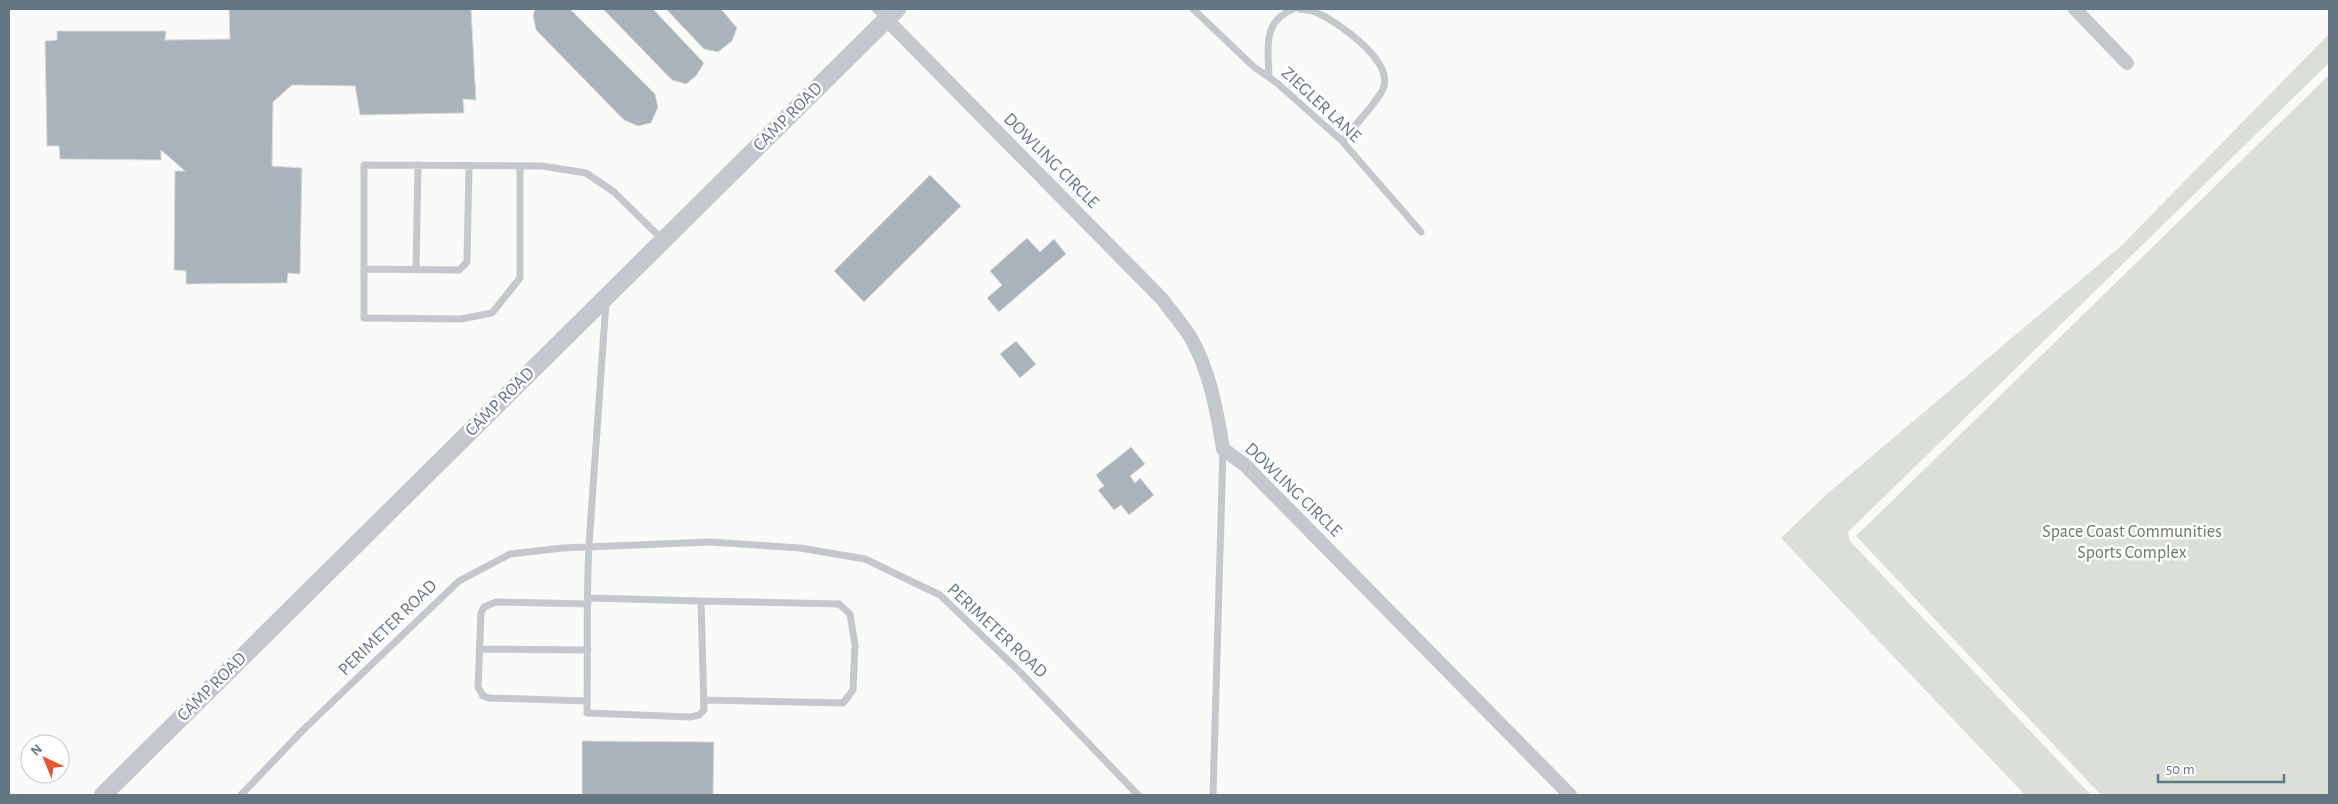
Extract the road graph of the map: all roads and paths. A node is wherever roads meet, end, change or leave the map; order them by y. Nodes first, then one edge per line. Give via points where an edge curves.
1 (1193, 9) edge
2 (1293, 9) edge
3 (1298, 9) edge
4 (2075, 9) edge
5 (886, 12) edge
6 (2127, 63) dead end
7 (1269, 77) junction
8 (1342, 141) junction
9 (418, 166) junction
10 (469, 166) junction
11 (520, 166) junction
12 (1421, 232) dead end
13 (664, 240) junction
14 (364, 269) junction
15 (416, 270) junction
16 (606, 296) junction
17 (1223, 450) junction
18 (589, 547) junction
19 (588, 601) junction
20 (701, 601) junction
21 (480, 649) junction
22 (588, 650) junction
23 (704, 700) junction
24 (587, 701) junction
25 (103, 795) edge
26 (242, 795) edge
27 (1138, 795) edge
28 (1213, 795) edge
29 (1570, 795) edge

1 - 7 lane, ZIEGLER LANE via 1254,67
2 - 7 lane via 1280,14 1271,27
3 - 8 lane via 1316,12 1334,21 1367,49 1385,74 1384,88
4 - 6 street
5 - 13 street, CAMP ROAD
5 - 17 street, DOWLING CIRCLE via 1163,300 1190,337 1206,371
7 - 8 lane, ZIEGLER LANE
8 - 12 lane, ZIEGLER LANE
9 - 10 lane
9 - 14 lane via 364,165
9 - 15 lane
10 - 11 lane
10 - 15 lane via 467,262 459,270
11 - 13 lane via 586,173 614,192
11 - 14 lane via 520,278 492,313 461,319 364,318
13 - 16 street, CAMP ROAD
14 - 15 lane
16 - 18 lane
16 - 25 street, CAMP ROAD
17 - 28 lane
17 - 29 street, DOWLING CIRCLE via 1245,465
18 - 19 lane
18 - 26 lane, PERIMETER ROAD via 510,554 459,581 304,728
18 - 27 lane, PERIMETER ROAD via 710,542 800,548 865,559 940,595 1020,670
19 - 20 lane
19 - 21 lane via 489,604 481,613
19 - 22 lane
20 - 23 lane
20 - 23 lane via 839,604 850,614 855,645 853,690 843,703
21 - 22 lane
21 - 24 lane via 478,687 484,696
22 - 24 lane
23 - 24 lane via 704,710 691,717 587,713

